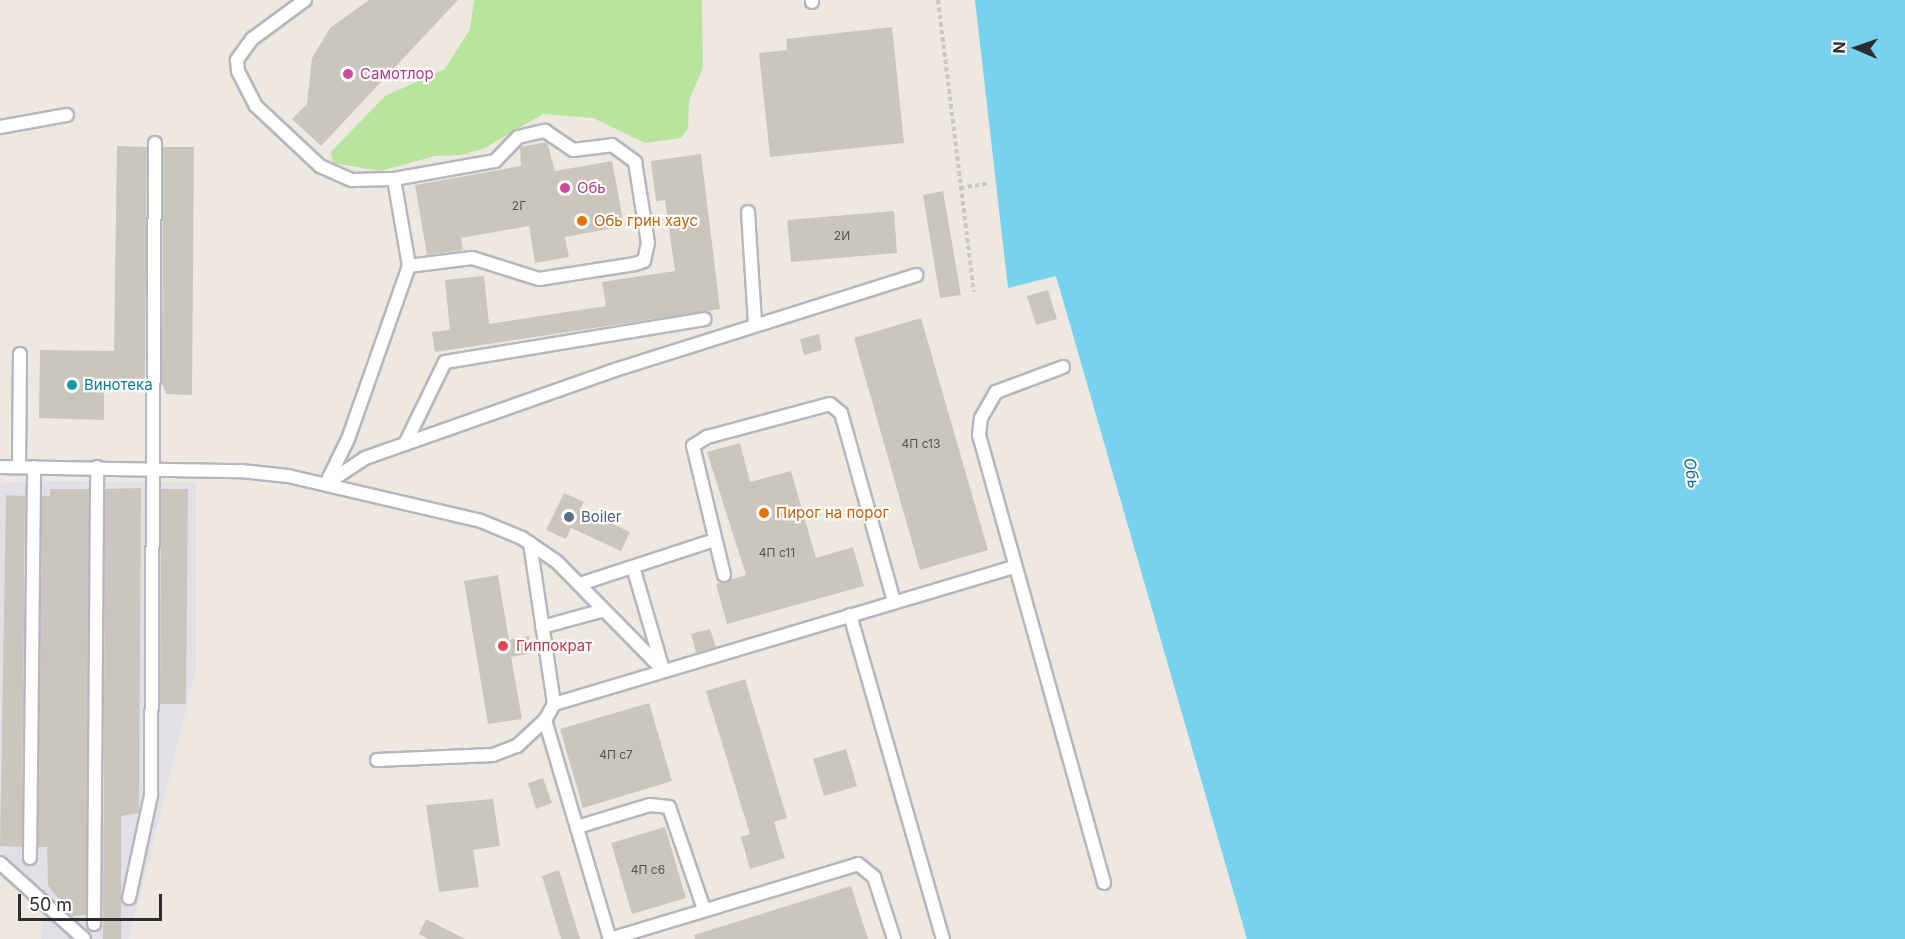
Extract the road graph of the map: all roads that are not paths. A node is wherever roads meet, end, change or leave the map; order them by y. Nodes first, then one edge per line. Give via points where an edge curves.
1 (305, 0) edge
2 (67, 116) dead end
3 (0, 127) edge
4 (155, 143) dead end
5 (394, 179) junction
6 (748, 212) dead end
7 (409, 266) junction
8 (916, 275) dead end
9 (704, 319) dead end
10 (683, 322) junction
11 (755, 323) junction
12 (688, 345) junction
13 (20, 354) dead end
14 (1064, 367) dead end
15 (405, 444) junction
16 (0, 467) edge
17 (19, 467) junction
18 (34, 467) junction
19 (97, 467) junction
20 (154, 468) junction
21 (326, 484) junction
22 (714, 540) junction
23 (530, 543) junction
24 (633, 567) junction
25 (1013, 567) junction
26 (724, 575) dead end
27 (580, 584) junction
28 (894, 602) junction
29 (604, 610) junction
30 (850, 615) junction
31 (542, 627) junction
32 (663, 670) junction
33 (554, 704) junction
34 (545, 720) junction
35 (377, 760) dead end
36 (577, 827) junction
37 (30, 858) dead end
38 (0, 863) edge
39 (1104, 883) dead end
40 (129, 898) dead end
41 (704, 909) junction
42 (94, 924) dead end
43 (78, 936) edge
44 (610, 939) edge
45 (894, 939) edge
46 (943, 939) edge

1 - 5 lane via 242,50 238,70 247,91 329,172 366,182
2 - 3 lane
4 - 20 lane
5 - 7 lane
5 - 7 lane via 495,161 518,137 545,131 573,150 612,145 635,162 648,243 644,261 539,279 472,258
6 - 11 lane
7 - 21 lane via 348,439
8 - 11 lane
9 - 10 lane
10 - 12 lane
10 - 15 lane via 445,362
11 - 12 lane
12 - 15 lane
13 - 17 lane
14 - 25 lane via 1006,386 981,418 981,453
15 - 21 lane via 357,462
16 - 17 lane
17 - 18 lane
18 - 19 lane
18 - 37 lane
19 - 20 lane
19 - 42 lane
20 - 21 lane via 242,471
20 - 40 lane via 151,795
21 - 23 lane via 481,522
22 - 24 lane
22 - 26 lane
22 - 28 lane via 693,446 708,437 830,404 841,412
23 - 27 lane
23 - 31 lane
24 - 27 lane
24 - 32 lane
25 - 28 lane
25 - 39 lane
27 - 29 lane
28 - 30 lane
29 - 31 lane
29 - 32 lane
30 - 32 lane
30 - 46 lane
31 - 33 lane
32 - 33 lane
33 - 34 lane
34 - 35 lane via 517,746 492,755
34 - 36 lane
36 - 41 lane via 650,806 669,807
36 - 44 lane
38 - 43 lane
41 - 44 lane
41 - 45 lane via 858,864 874,877

